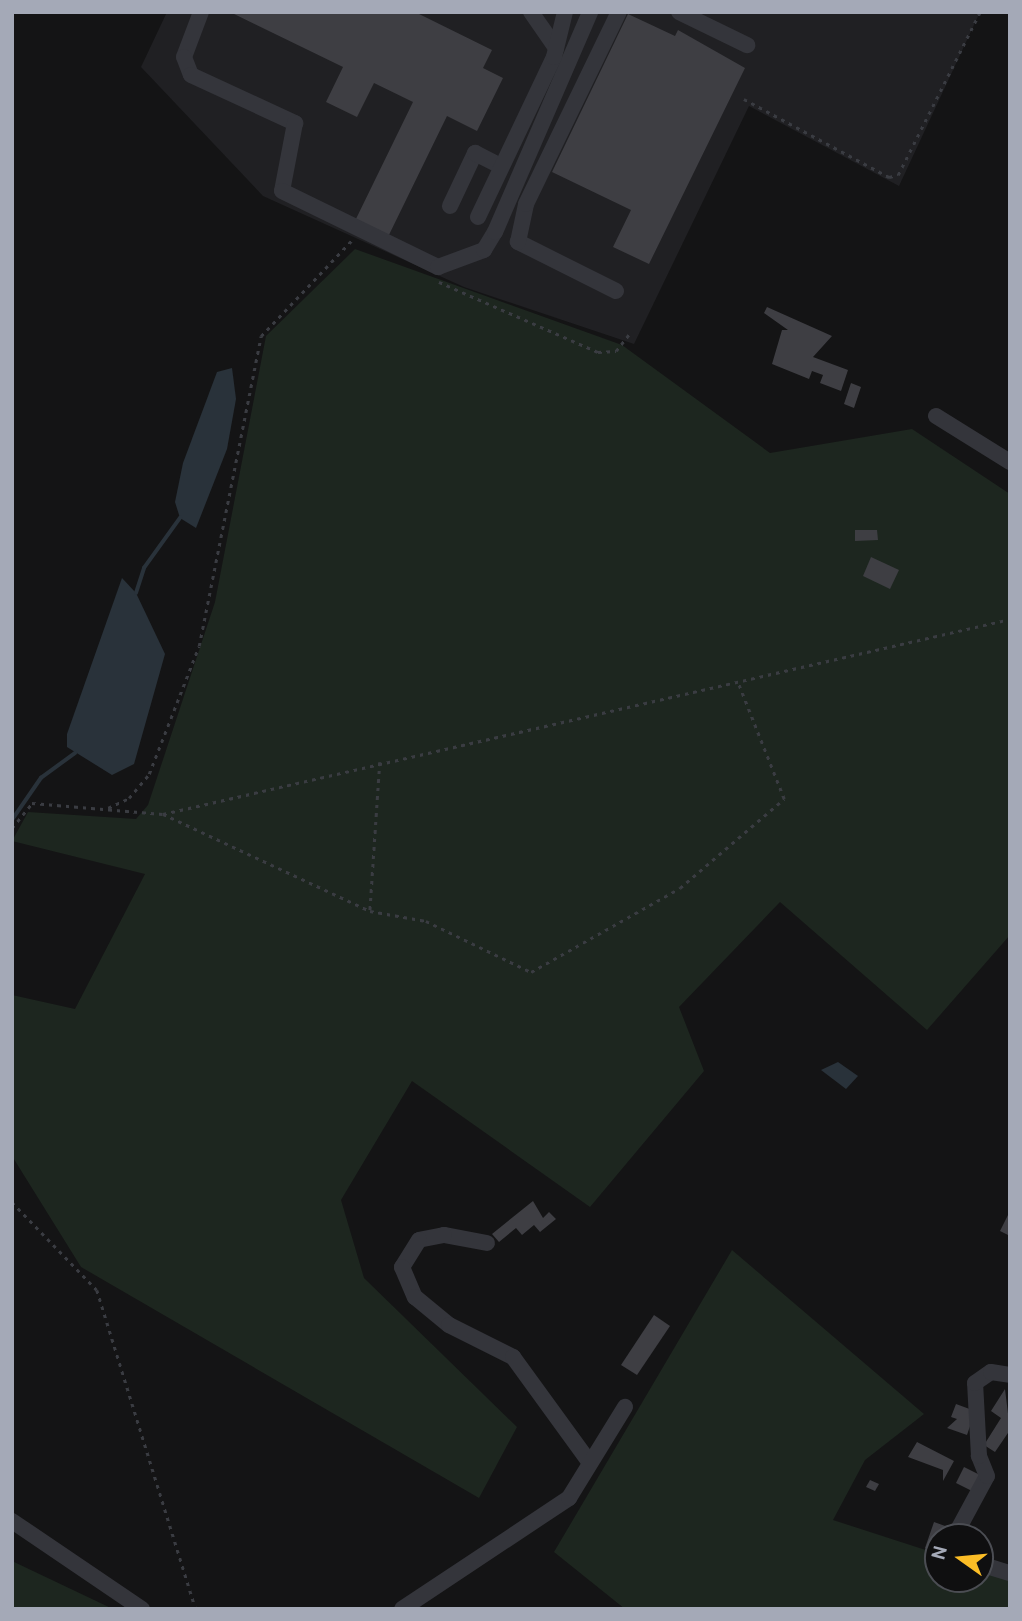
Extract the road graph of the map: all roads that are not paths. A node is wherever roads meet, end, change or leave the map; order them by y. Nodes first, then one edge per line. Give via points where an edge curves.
1 (201, 12) edge
2 (531, 12) edge
3 (565, 12) edge
4 (590, 12) edge
5 (619, 12) edge
6 (679, 12) edge
7 (747, 45) dead end
8 (556, 48) junction
9 (502, 166) junction
10 (450, 206) dead end
11 (478, 217) dead end
12 (616, 291) dead end
13 (936, 416) dead end
14 (1010, 461) edge
15 (487, 1243) dead end
16 (1010, 1375) edge
17 (625, 1407) dead end
18 (590, 1463) junction
19 (12, 1521) edge
20 (962, 1523) edge
21 (142, 1609) edge
22 (402, 1609) edge

1 - 4 street via 184,57 191,75 295,123 282,165 282,191 438,267 484,250 495,232
2 - 8 street
3 - 8 street
5 - 12 street via 526,204 518,242
6 - 7 street
8 - 9 street
9 - 10 street via 475,153
9 - 11 street
13 - 14 street
15 - 18 street via 444,1235 419,1240 402,1267 415,1297 449,1325 513,1357
16 - 20 street via 991,1372 975,1382 979,1456 987,1476
17 - 18 street
18 - 22 street via 569,1498 531,1528 467,1561
19 - 21 street

